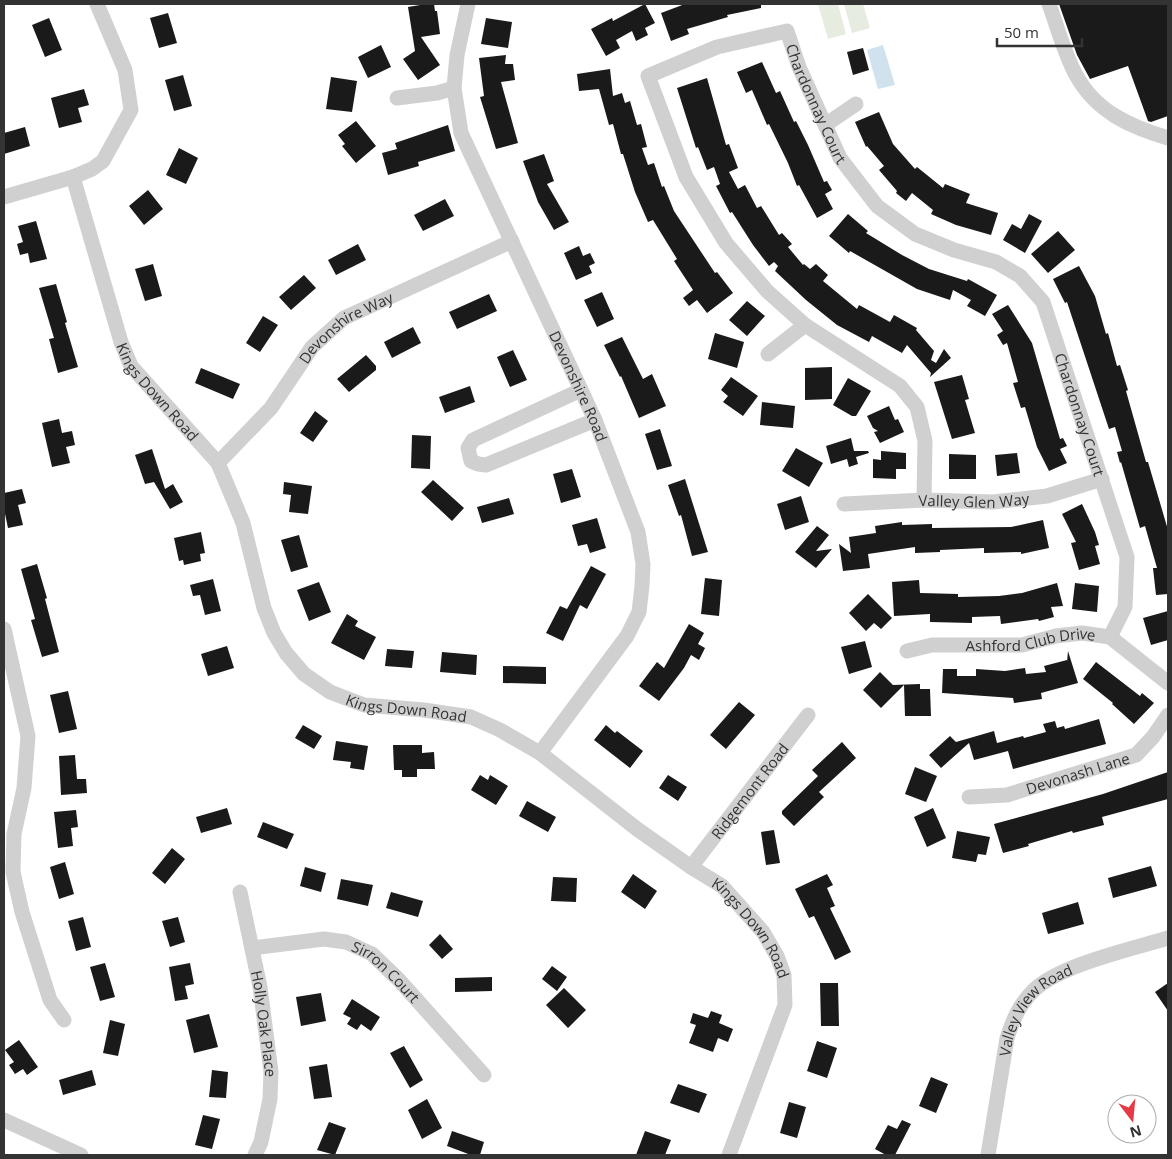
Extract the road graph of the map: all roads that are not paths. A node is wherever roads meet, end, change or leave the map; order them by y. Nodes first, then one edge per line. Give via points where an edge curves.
1 (97, 4) edge
2 (468, 4) edge
3 (1049, 4) edge
4 (454, 88) junction
5 (397, 98) dead end
6 (856, 104) dead end
7 (825, 125) junction
8 (1168, 138) edge
9 (73, 177) junction
10 (4, 197) edge
11 (512, 241) junction
12 (805, 325) junction
13 (768, 354) dead end
14 (581, 390) junction
15 (595, 420) junction
16 (218, 463) junction
17 (1102, 479) junction
18 (924, 500) junction
19 (844, 504) dead end
20 (4, 628) edge
21 (1110, 637) junction
22 (907, 651) dead end
23 (1168, 683) edge
24 (808, 715) dead end
25 (1168, 715) edge
26 (540, 753) junction
27 (969, 797) dead end
28 (691, 867) junction
29 (240, 892) dead end
30 (1168, 938) edge
31 (252, 948) junction
32 (64, 1020) dead end
33 (484, 1075) dead end
34 (4, 1120) edge
35 (81, 1155) edge
36 (255, 1155) edge
37 (729, 1155) edge
38 (988, 1155) edge

1 - 9 street via 125,70 131,110 103,161
2 - 4 street, Devonshire Road
3 - 8 street via 1076,75 1089,94 1107,112 1137,129
4 - 5 street
4 - 11 street, Devonshire Road via 461,133
6 - 7 street
7 - 12 street, Chardonnay Court via 786,31 717,47 648,76 686,177 726,243 768,291
7 - 17 street, Chardonnay Court via 840,158 877,206 915,234 996,262 1020,276 1043,302
9 - 10 street
9 - 16 street, Kings Down Road via 121,342 131,366
11 - 14 street, Devonshire Road
11 - 16 street, Devonshire Way via 344,318 312,347 271,408
12 - 13 street
12 - 18 street, Chardonnay Court via 900,386 917,407 925,441
14 - 15 street, Devonshire Road
14 - 15 street via 473,440 468,448 471,461 486,465
15 - 26 street, Devonshire Road via 638,532 643,564 639,612 628,636
16 - 26 street, Kings Down Road via 243,523 267,616 286,653 304,674 330,692 364,706 471,717
17 - 18 street, Valley Glen Way via 1047,496 993,502
17 - 21 street, Chardonnay Court via 1126,558 1126,607
18 - 19 street, Valley Glen Way
20 - 32 street via 28,736 24,788 14,834 13,872 50,1000
21 - 22 street, Ashford Club Drive via 1082,633 1022,645 932,645
21 - 23 street, Ashford Club Drive
24 - 28 street, Ridgemont Road
25 - 27 street, Devonash Lane via 1136,756 1007,795
26 - 28 street, Kings Down Road
28 - 37 street, Kings Down Road via 722,886 763,932 784,975 785,1005
29 - 31 street, Holly Oak Place
30 - 38 street, Valley View Road via 1069,969 1034,990 1022,1004 1012,1020 1007,1038
31 - 33 street, Sirron Court via 324,939 346,942 372,954
31 - 36 street, Holly Oak Place via 271,1072 270,1099
34 - 35 street

